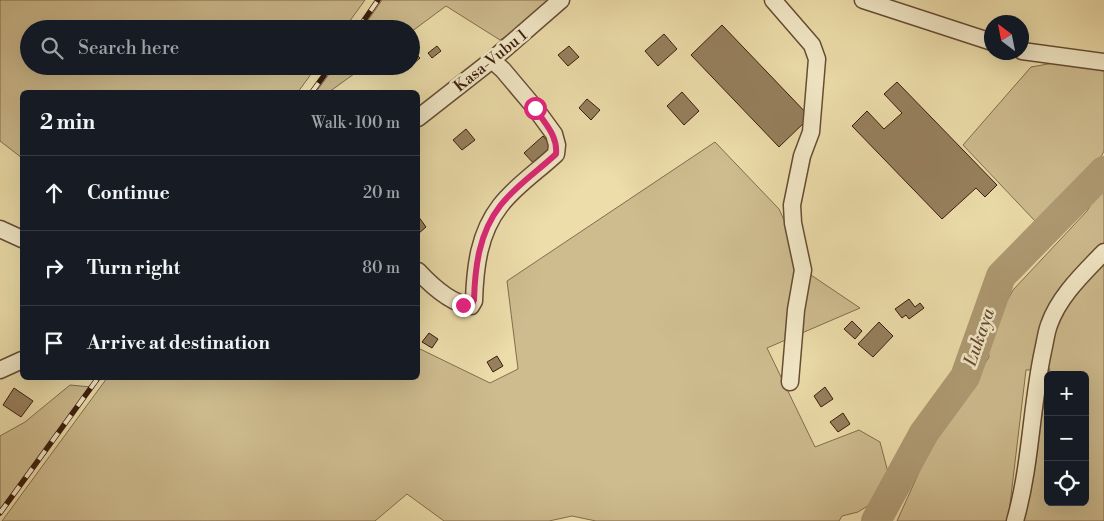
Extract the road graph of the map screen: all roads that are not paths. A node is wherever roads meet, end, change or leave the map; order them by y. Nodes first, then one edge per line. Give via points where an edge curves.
1 (562, 0) edge
2 (774, 0) edge
3 (863, 0) edge
4 (984, 39) edge
5 (1029, 52) edge
6 (492, 60) junction
7 (1104, 62) edge
8 (420, 116) edge
9 (0, 229) edge
10 (20, 238) edge
11 (1104, 252) edge
12 (420, 273) edge
13 (20, 361) edge
14 (0, 370) edge
15 (790, 382) dead end
16 (1015, 521) edge

1 - 6 street, Kasa-Vubu 1
2 - 15 street via 812,45 817,58 811,132 802,156 792,205 803,270
3 - 4 street
5 - 7 street
6 - 8 street, Kasa-Vubu 1
6 - 12 street via 554,134 556,154 500,205 490,222 482,238 471,306 452,299
9 - 10 street
11 - 16 street via 1075,283 1049,324
13 - 14 street

